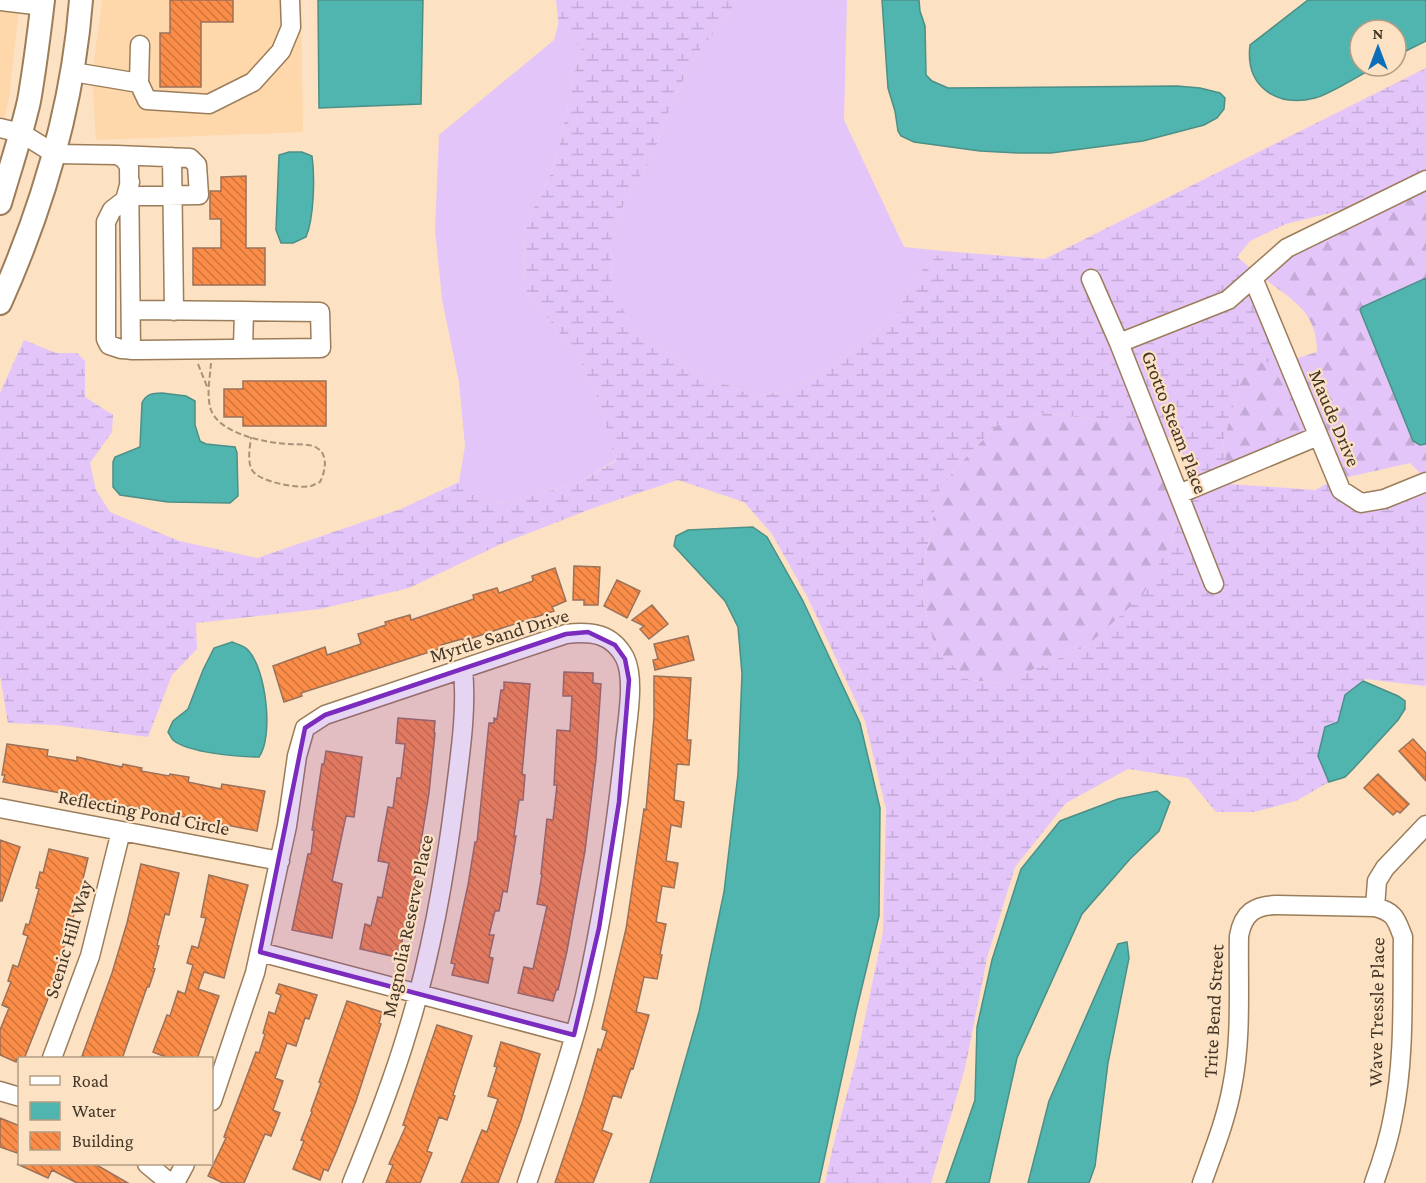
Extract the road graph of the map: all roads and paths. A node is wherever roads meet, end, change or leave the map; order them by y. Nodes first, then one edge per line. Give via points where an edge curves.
1 (81, 0) edge
2 (290, 0) edge
3 (0, 2) edge
4 (43, 3) edge
5 (140, 45) dead end
6 (73, 72) junction
7 (139, 83) junction
8 (10, 130) edge
9 (55, 154) junction
10 (117, 155) junction
11 (172, 157) junction
12 (1426, 180) edge
13 (130, 189) junction
14 (173, 196) junction
15 (0, 203) edge
16 (1253, 278) junction
17 (1091, 279) dead end
18 (0, 303) edge
19 (131, 310) junction
20 (174, 311) junction
21 (244, 311) junction
22 (1119, 343) junction
23 (243, 348) junction
24 (193, 349) junction
25 (212, 349) junction
26 (131, 350) junction
27 (209, 392) junction
28 (1318, 436) junction
29 (251, 437) junction
30 (1426, 482) edge
31 (1179, 494) junction
32 (1214, 584) dead end
33 (463, 669) junction
34 (0, 808) edge
35 (1426, 825) edge
36 (121, 831) junction
37 (280, 861) junction
38 (1375, 907) junction
39 (260, 952) junction
40 (418, 993) junction
41 (574, 1035) junction
42 (53, 1057) edge
43 (0, 1091) edge
44 (18, 1096) edge
45 (213, 1098) edge
46 (148, 1165) edge
47 (184, 1165) edge
48 (170, 1183) edge
49 (175, 1183) edge
50 (352, 1183) edge
51 (527, 1183) edge
52 (1202, 1183) edge
53 (1374, 1183) edge

1 - 6 main road
2 - 7 street via 291,27 281,51 253,82 209,104 147,100
3 - 4 street
4 - 8 main road via 38,50
5 - 7 street
6 - 7 street
6 - 9 main road
8 - 9 street
8 - 15 main road
9 - 10 street
9 - 18 main road via 30,231
10 - 11 street
10 - 13 street via 129,166
11 - 14 street
11 - 14 street via 190,158 197,165 200,178 199,195
12 - 16 street via 1287,248
13 - 14 street
13 - 19 street
13 - 26 street via 106,222 106,339 109,345
14 - 20 street
16 - 22 street via 1228,300
16 - 28 street, Maude Drive
17 - 22 street, Grotto Steam Place
19 - 20 street
19 - 26 street
20 - 21 street
21 - 23 street
21 - 23 street via 320,312 321,348
22 - 31 street, Grotto Steam Place
23 - 25 street
24 - 25 street
24 - 26 street
24 - 27 path
25 - 27 path
27 - 29 path via 209,404 216,419
28 - 30 street, Maude Drive via 1341,490 1361,503 1384,499
28 - 31 street
29 - 29 path via 316,447 325,467 320,482 291,485 260,477 250,465
31 - 32 street, Grotto Steam Place
33 - 37 street, Myrtle Sand Drive via 325,715 305,728
33 - 40 street, Magnolia Reserve Place via 465,697 452,818
33 - 41 street, Myrtle Sand Drive via 566,634 588,632 615,645 625,659 628,710 615,832 599,928
34 - 36 street, Reflecting Pond Circle
35 - 38 street via 1384,868 1377,881
36 - 37 street, Reflecting Pond Circle
36 - 42 street, Scenic Hill Way via 90,956
37 - 39 street, Myrtle Sand Drive
38 - 52 street, Trite Bend Street via 1264,905 1247,914 1239,936 1238,1044 1232,1087
38 - 53 street, Wave Tressle Place via 1396,918 1403,937 1399,1077 1393,1117
39 - 40 street
39 - 45 street, Myrtle Sand Drive
40 - 41 street
40 - 50 street, Magnolia Reserve Place via 408,1033
41 - 51 street, Myrtle Sand Drive
43 - 44 street
46 - 48 street
47 - 49 street

